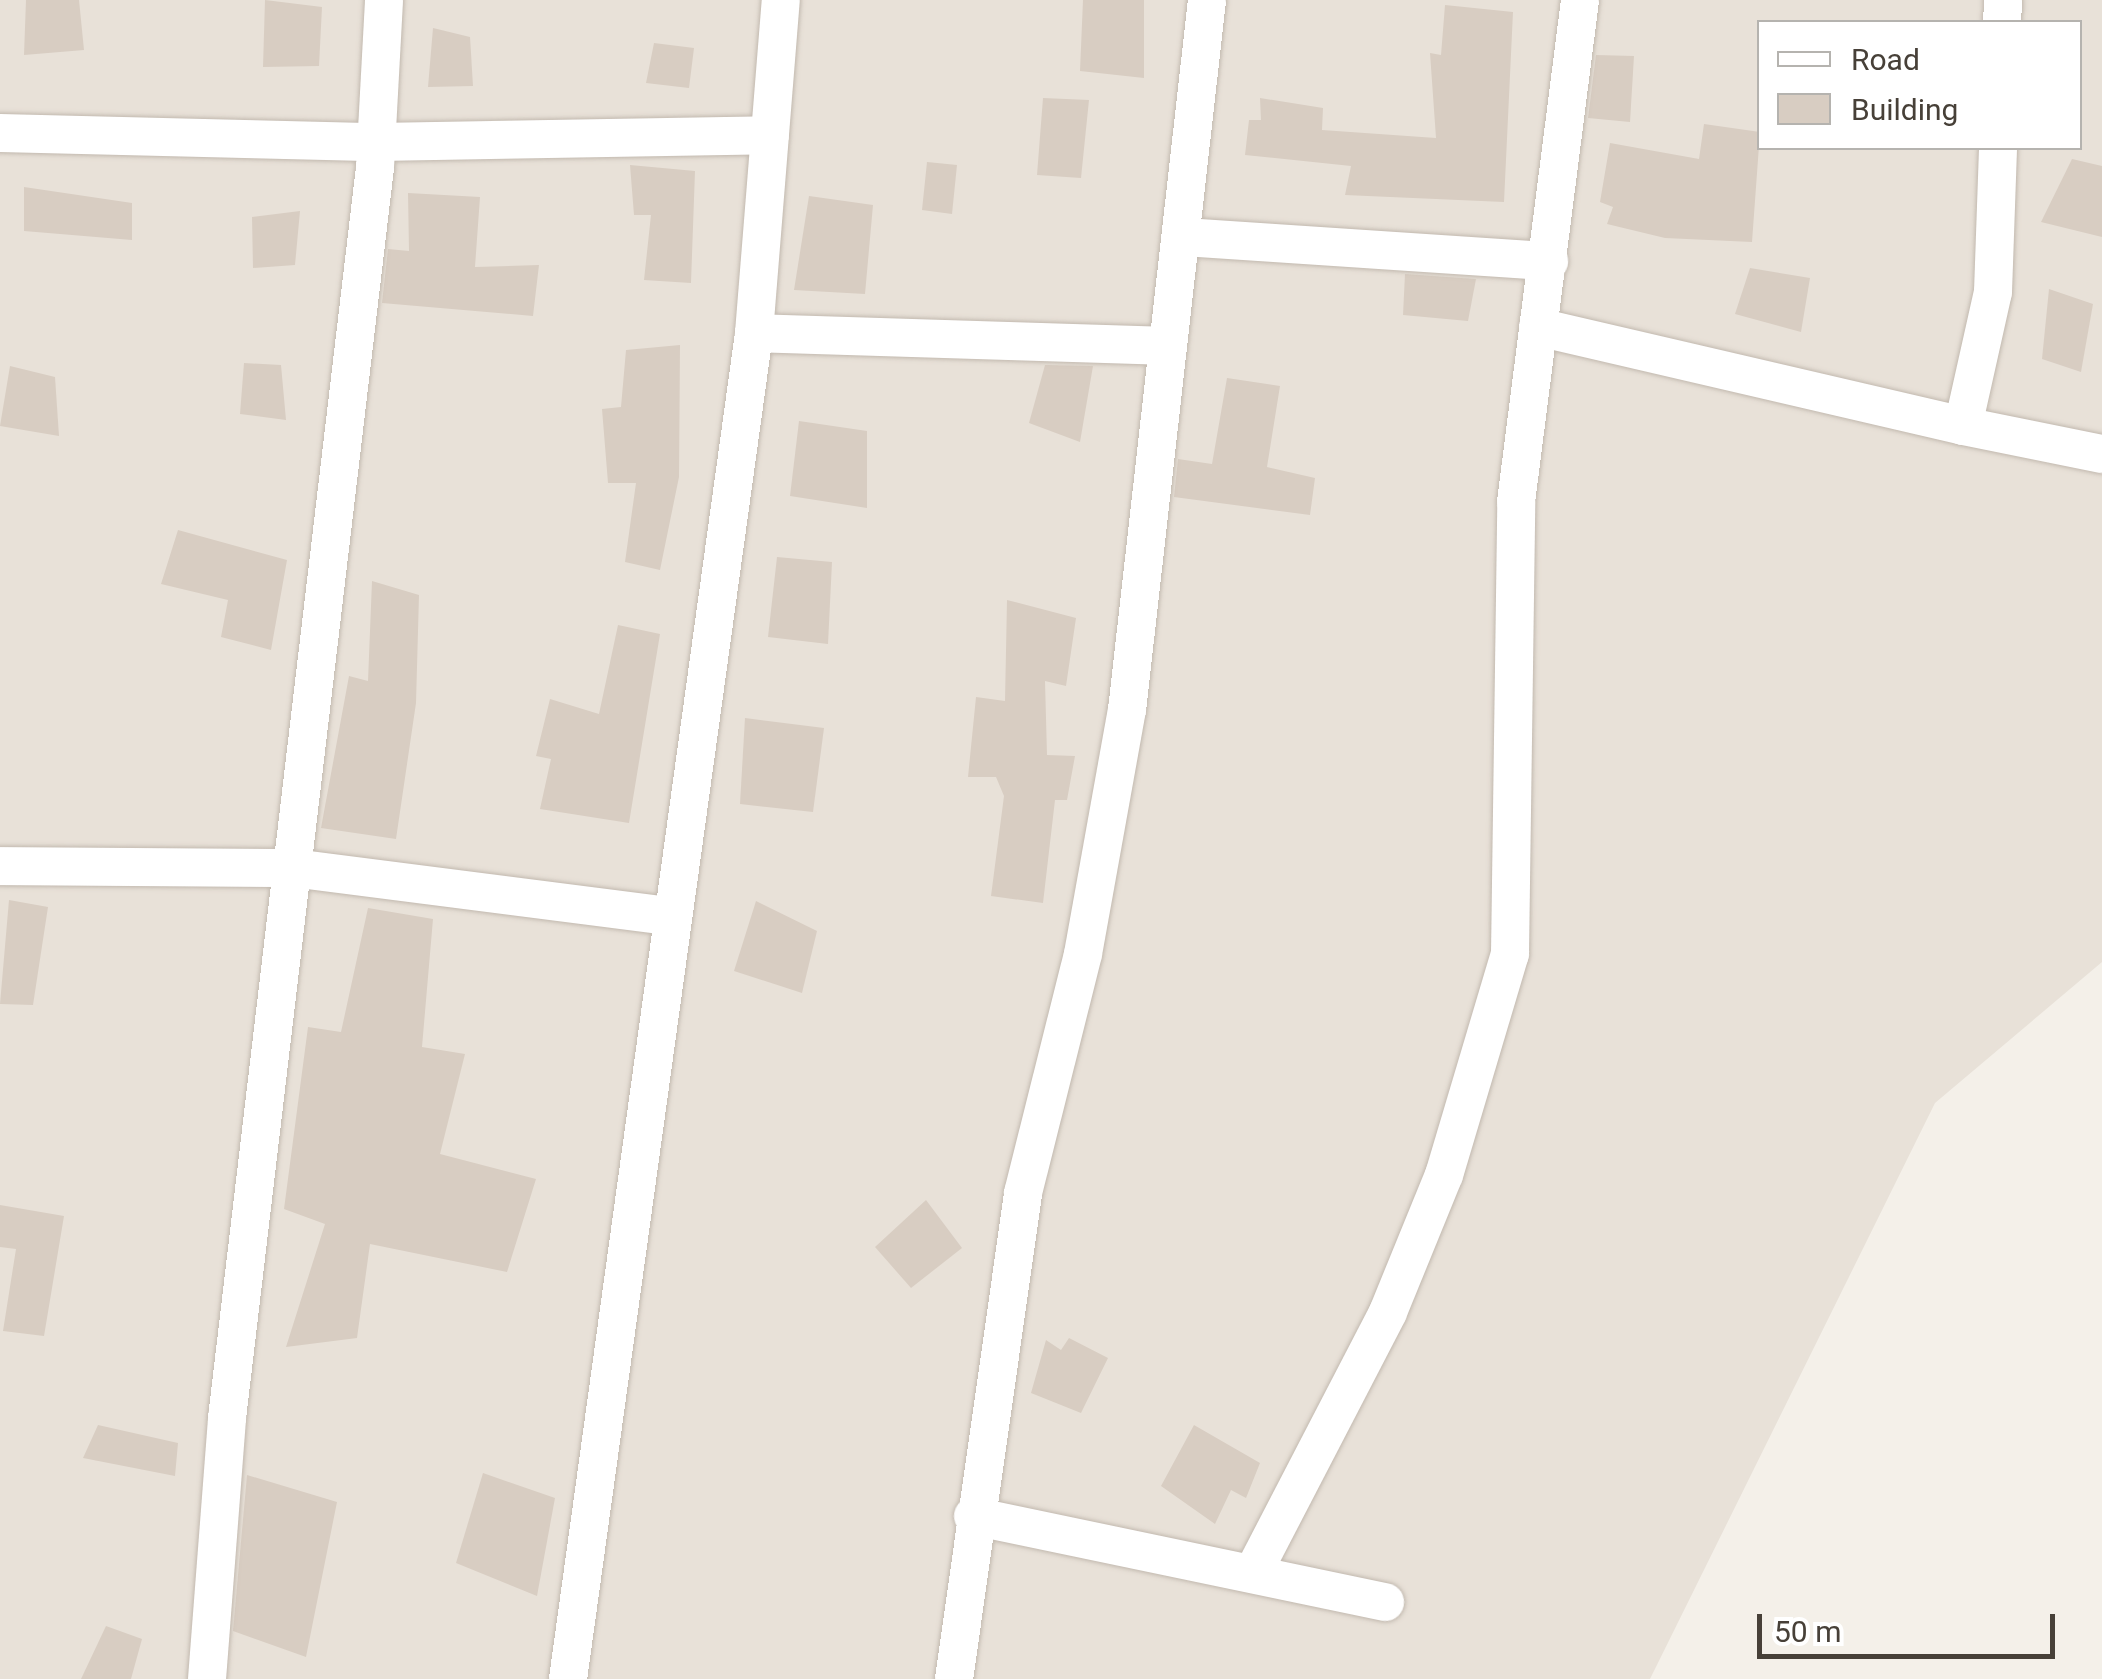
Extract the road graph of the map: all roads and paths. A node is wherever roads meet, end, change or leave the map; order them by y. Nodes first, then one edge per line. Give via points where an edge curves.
1 (384, 0) edge
2 (781, 0) edge
3 (1207, 0) edge
4 (1580, 0) edge
5 (0, 134) edge
6 (770, 136) junction
7 (377, 142) junction
8 (1998, 150) edge
9 (1184, 237) junction
10 (1550, 262) junction
11 (1538, 327) junction
12 (754, 333) junction
13 (1167, 346) junction
14 (1963, 426) junction
15 (2102, 454) edge
16 (0, 866) edge
17 (294, 868) junction
18 (668, 916) junction
19 (972, 1516) junction
20 (1255, 1569) junction
21 (1385, 1602) dead end
22 (207, 1679) edge
23 (568, 1679) edge
24 (954, 1679) edge

1 - 7 street
2 - 6 street
3 - 9 street
4 - 10 street
5 - 7 street
6 - 7 street
6 - 12 street
7 - 17 street
8 - 14 street via 1993,292
9 - 10 street
9 - 13 street
10 - 11 street
11 - 14 street
11 - 20 street via 1516,502 1510,954 1444,1175 1396,1295
12 - 13 street
12 - 18 street
13 - 19 street via 1127,710 1082,954 1023,1192
14 - 15 street
16 - 17 street
17 - 18 street
17 - 22 street via 227,1418
18 - 23 street
19 - 20 street
19 - 24 street
20 - 21 street

